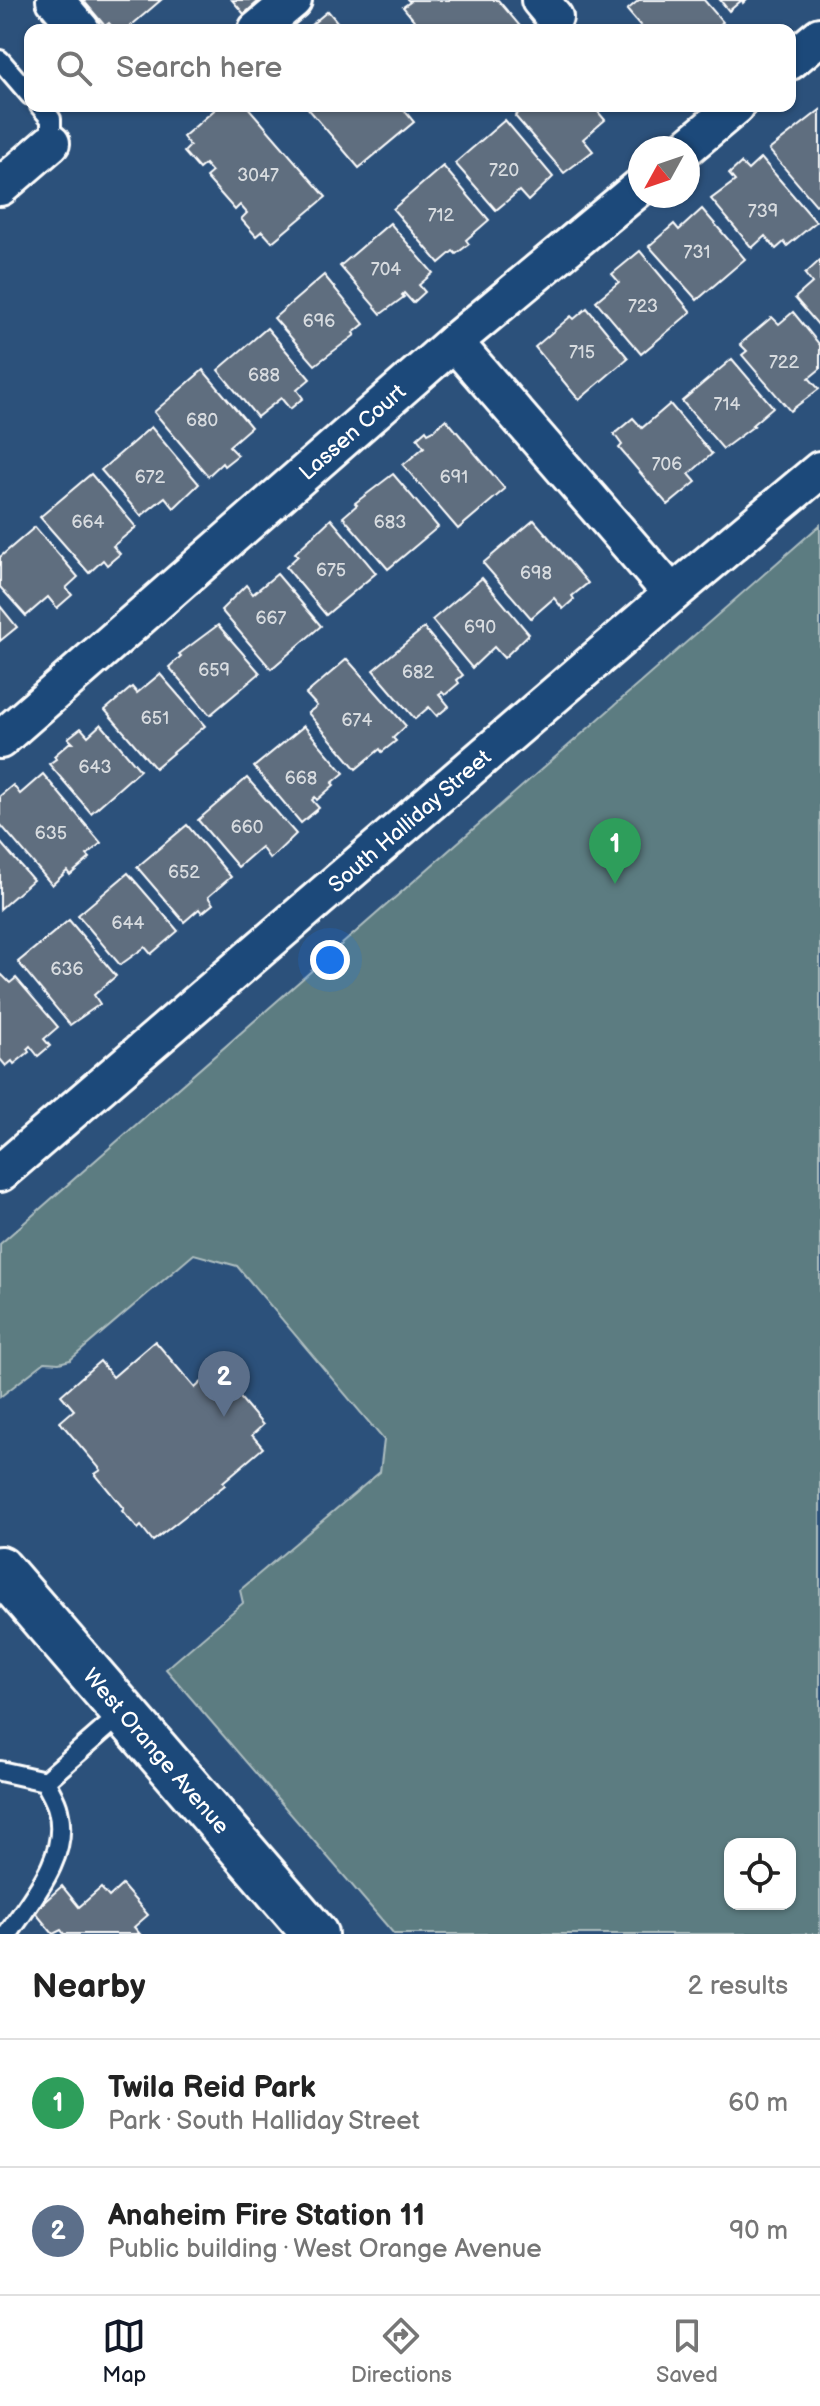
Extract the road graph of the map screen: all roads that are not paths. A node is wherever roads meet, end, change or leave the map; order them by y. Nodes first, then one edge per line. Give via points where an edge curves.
1 (55, 0) edge
2 (293, 0) edge
3 (76, 24) edge
4 (264, 24) edge
5 (820, 36) edge
6 (796, 56) edge
7 (0, 60) edge
8 (24, 88) edge
9 (45, 112) edge
10 (729, 112) edge
11 (700, 136) edge
12 (51, 143) joint
13 (0, 187) edge
14 (628, 197) edge
15 (454, 342) junction
16 (820, 470) edge
17 (672, 594) junction
18 (0, 740) edge
19 (0, 1173) edge
20 (0, 1569) edge
21 (124, 1712) junction
22 (0, 1771) edge
23 (45, 1781) junction
24 (8, 1934) edge
25 (315, 1934) edge

1 - 3 street
2 - 4 street
5 - 6 street
7 - 8 lane
9 - 12 lane via 51,119
10 - 11 street
12 - 13 street
14 - 15 street, Lassen Court
15 - 17 street
15 - 18 street, Lassen Court
16 - 17 street, South Halliday Street
17 - 19 street, South Halliday Street
20 - 21 street, West Orange Avenue
21 - 23 lane
21 - 25 street, West Orange Avenue
22 - 23 lane
23 - 24 lane via 59,1810 60,1843 46,1877

